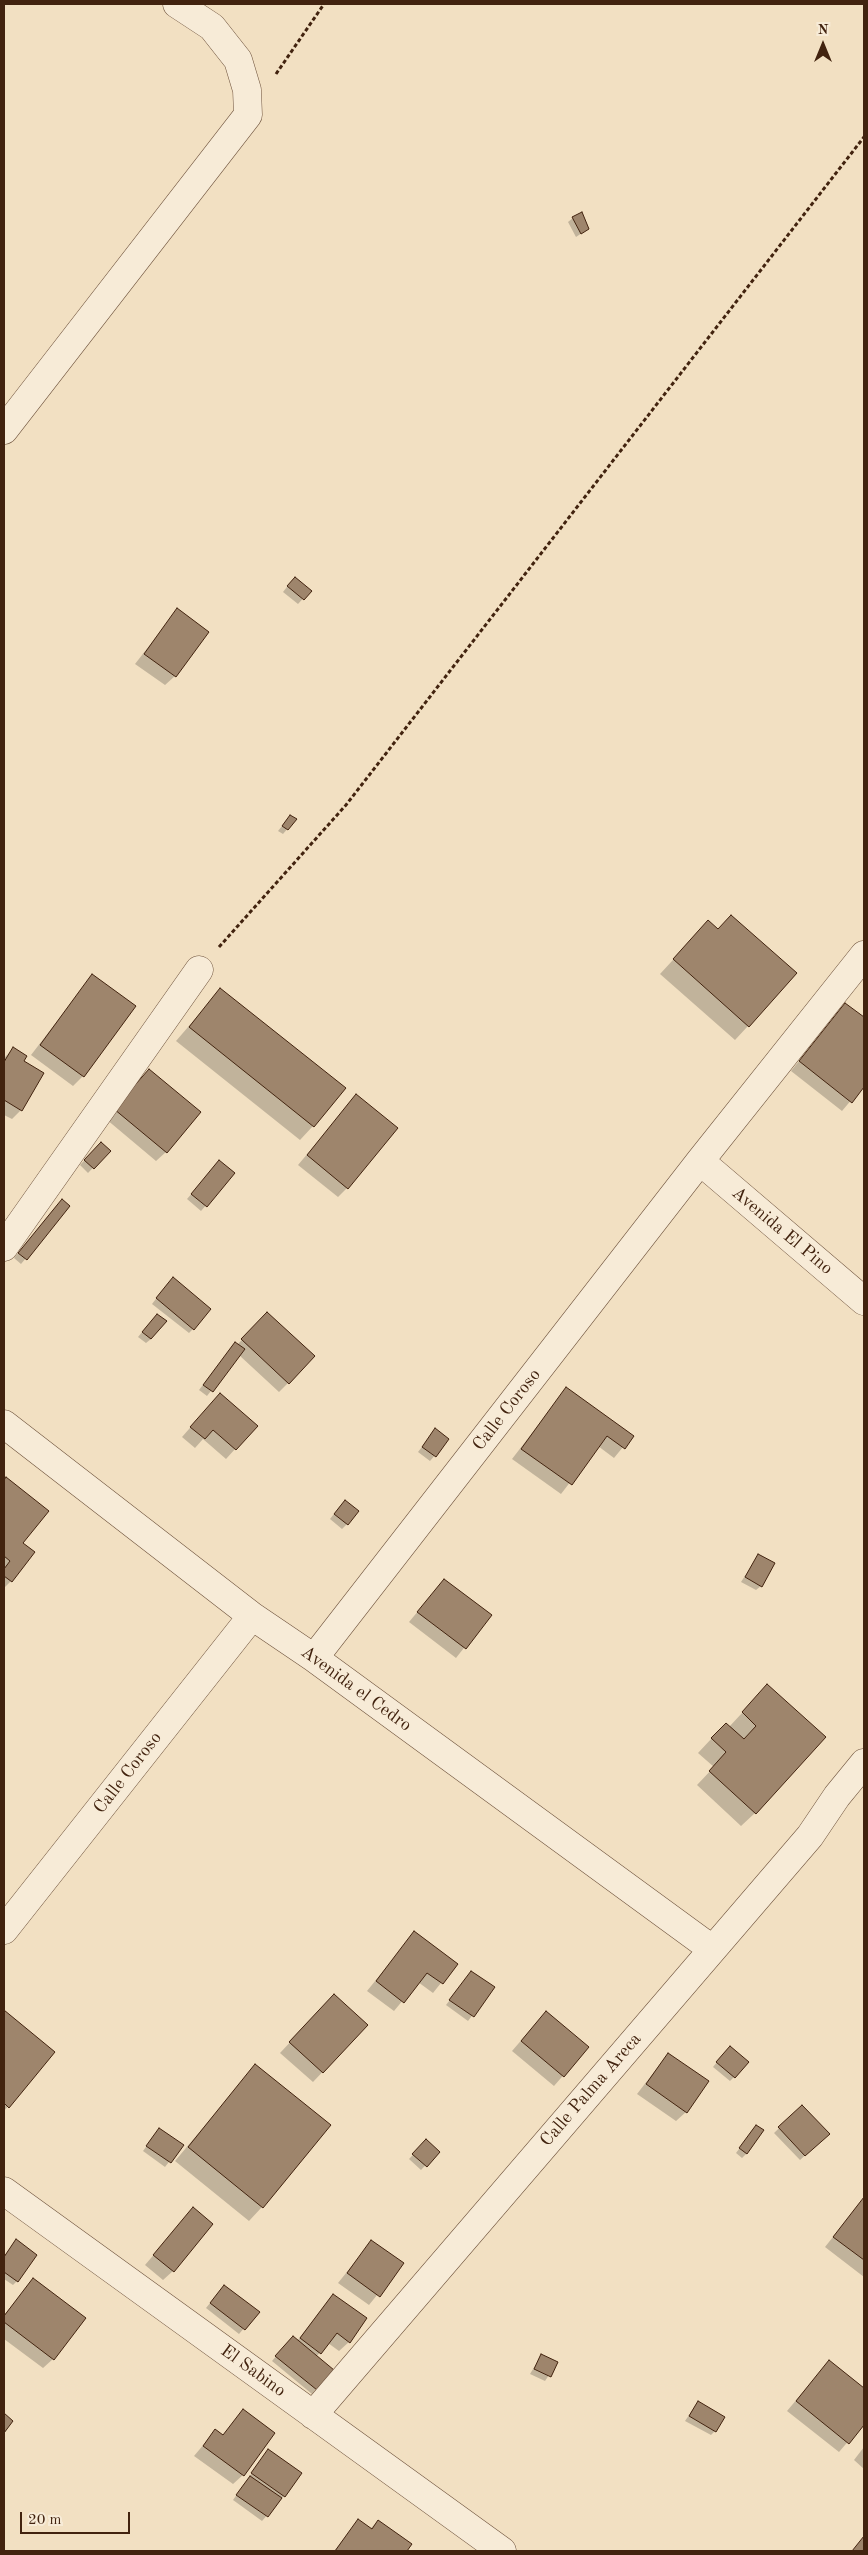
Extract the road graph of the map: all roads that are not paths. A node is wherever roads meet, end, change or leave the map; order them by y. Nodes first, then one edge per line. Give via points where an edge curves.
1 (178, 4) edge
2 (4, 430) edge
3 (864, 956) edge
4 (199, 970) road end
5 (700, 1161) junction
6 (4, 1247) edge
7 (864, 1301) edge
8 (4, 1424) edge
9 (252, 1616) junction
10 (314, 1658) junction
11 (864, 1764) edge
12 (4, 1930) edge
13 (712, 1949) junction
14 (4, 2192) edge
15 (313, 2415) junction
16 (502, 2551) edge

1 - 2 street via 212,27 238,60 247,90 248,115
3 - 5 street, Calle Coroso
4 - 6 street
5 - 7 street, Avenida El Pino
5 - 10 street, Calle Coroso
8 - 9 street, Avenida el Cedro
9 - 10 street, Avenida el Cedro
9 - 12 street, Calle Coroso
10 - 13 street, Avenida el Cedro
11 - 13 street, Calle Palma Areca via 810,1836
13 - 15 street, Calle Palma Areca
14 - 15 street, El Sabino
15 - 16 street, El Sabino

